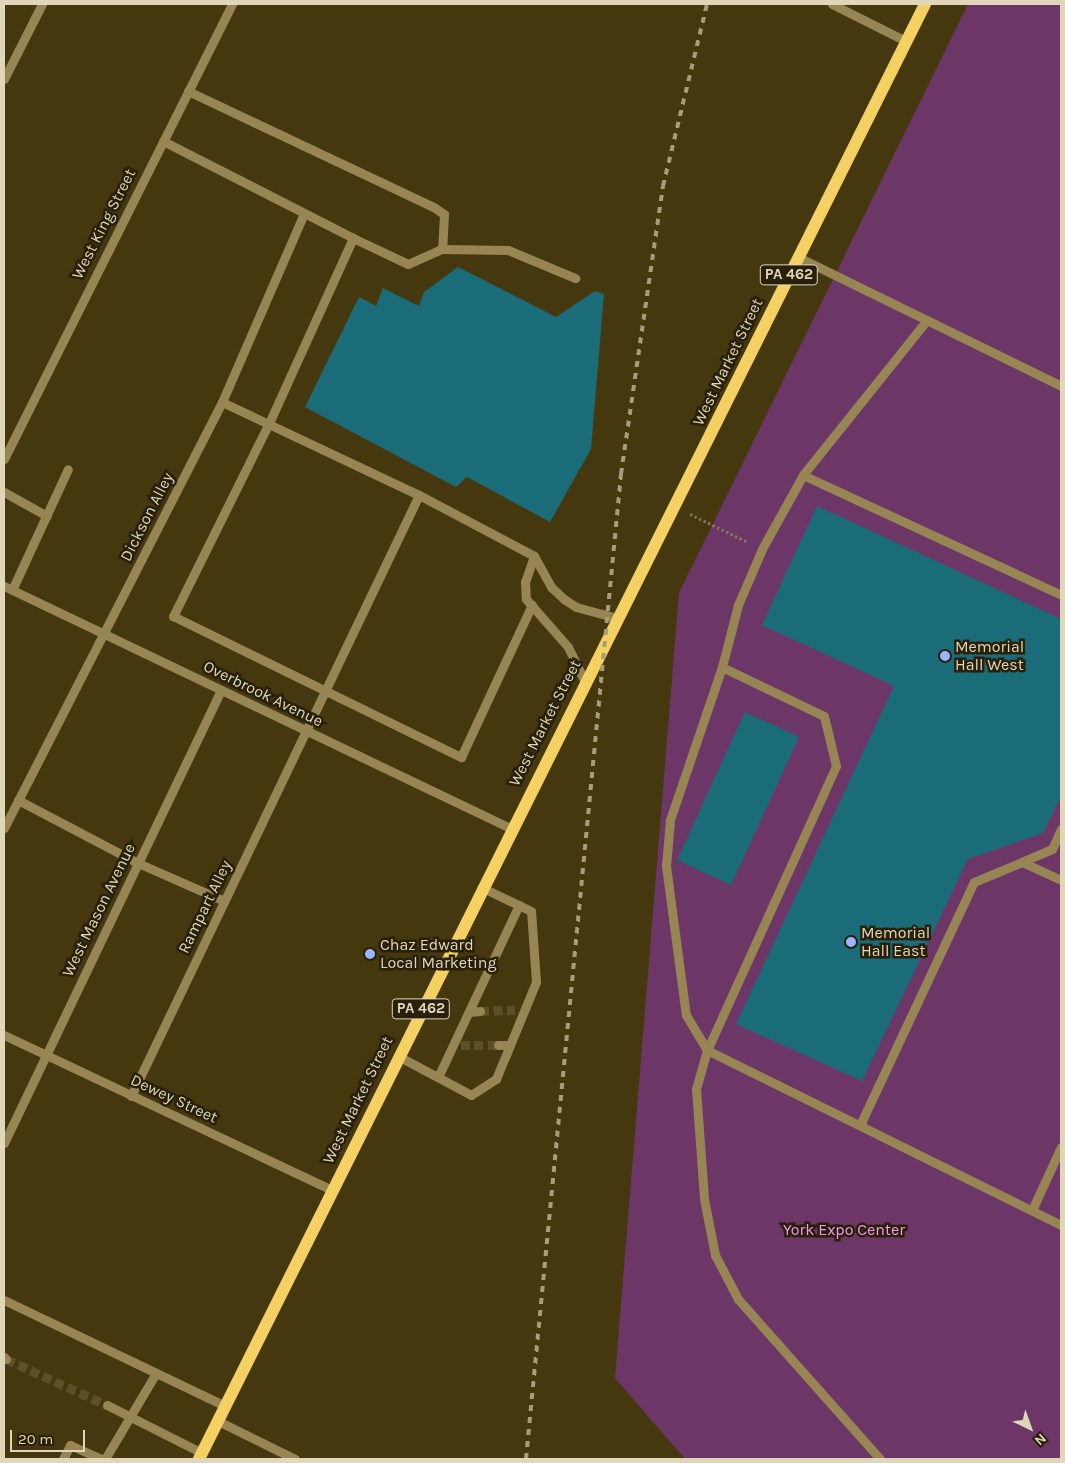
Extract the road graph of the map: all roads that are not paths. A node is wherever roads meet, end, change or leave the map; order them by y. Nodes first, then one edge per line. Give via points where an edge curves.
1 (42, 4) edge
2 (232, 4) edge
3 (832, 4) edge
4 (925, 4) edge
5 (906, 41) junction
6 (4, 80) edge
7 (188, 91) junction
8 (163, 141) junction
9 (304, 213) junction
10 (352, 238) junction
11 (442, 249) junction
12 (798, 257) junction
13 (575, 278) dead end
14 (927, 320) junction
15 (1061, 386) edge
16 (222, 402) junction
17 (269, 423) junction
18 (4, 459) edge
19 (68, 469) dead end
20 (803, 475) junction
21 (4, 492) edge
22 (419, 495) junction
23 (47, 516) junction
24 (534, 556) junction
25 (8, 588) edge
26 (1061, 596) edge
27 (532, 605) junction
28 (617, 618) junction
29 (104, 634) junction
30 (722, 667) junction
31 (584, 680) junction
32 (221, 690) junction
33 (326, 692) junction
34 (306, 731) junction
35 (18, 800) junction
36 (4, 828) edge
37 (510, 828) junction
38 (1061, 829) edge
39 (1022, 862) junction
40 (138, 863) junction
41 (1061, 880) edge
42 (481, 887) junction
43 (224, 901) junction
44 (519, 905) junction
45 (525, 1009) junction
46 (515, 1010) tunnel mouth
47 (480, 1011) tunnel mouth
48 (468, 1012) junction
49 (4, 1035) edge
50 (498, 1045) tunnel mouth
51 (510, 1045) junction
52 (707, 1050) junction
53 (46, 1055) junction
54 (398, 1056) junction
55 (438, 1077) junction
56 (131, 1096) junction
57 (860, 1125) junction
58 (4, 1142) edge
59 (1061, 1147) edge
60 (332, 1190) junction
61 (1032, 1210) junction
62 (1061, 1225) edge
63 (4, 1300) edge
64 (156, 1373) junction
65 (107, 1405) tunnel mouth
66 (225, 1406) junction
67 (133, 1416) junction
68 (218, 1421) junction
69 (200, 1456) edge
70 (63, 1459) edge
71 (103, 1459) edge
72 (295, 1459) edge
73 (880, 1459) edge

1 - 6 street
2 - 7 street, West King Street
3 - 5 street
4 - 5 main road, West Market Street / PA 462
5 - 12 main road, West Market Street / PA 462
7 - 8 street, West King Street
7 - 11 street via 435,208 444,214
8 - 9 street
8 - 18 street, West King Street
9 - 10 street
9 - 16 street, Dickson Alley
10 - 11 street via 408,264
10 - 17 street
11 - 13 street via 508,250
12 - 14 street
12 - 28 main road, West Market Street / PA 462
14 - 15 street
14 - 20 street
16 - 17 street
16 - 29 street, Dickson Alley
17 - 22 street
17 - 33 street via 173,616
19 - 23 street
20 - 26 street
20 - 30 street via 762,549 738,605
21 - 23 street
22 - 24 street
22 - 33 street, Rampart Alley
23 - 25 street
24 - 27 street via 525,582
24 - 28 street via 551,588 564,599 576,607
25 - 29 street, Overbrook Avenue
27 - 31 street via 568,647
27 - 33 street via 461,757
28 - 31 main road, West Market Street / PA 462
29 - 32 street, Overbrook Avenue
29 - 35 street, Dickson Alley
30 - 52 street via 670,820 666,866 686,1015
30 - 52 street via 824,716 836,766
31 - 37 main road, West Market Street / PA 462
32 - 34 street, Overbrook Avenue
32 - 40 street, West Mason Avenue
33 - 34 street, Rampart Alley
34 - 37 street, Overbrook Avenue
34 - 43 street, Rampart Alley
35 - 36 street, Dickson Alley
35 - 40 street
37 - 42 main road, West Market Street / PA 462
38 - 39 street via 1052,850
39 - 41 street
39 - 57 street via 974,882
40 - 43 street
40 - 53 street, West Mason Avenue
42 - 44 street
42 - 54 main road, West Market Street / PA 462
43 - 56 street, Rampart Alley
44 - 45 street via 531,911 536,982
44 - 48 street
45 - 46 street
45 - 51 street
47 - 48 street
48 - 55 street via 457,1045
49 - 53 street, Dewey Street
50 - 51 street
51 - 55 street via 496,1080 471,1095
52 - 57 street
52 - 73 street via 696,1089 704,1199 715,1255 744,1306
53 - 56 street, Dewey Street
53 - 58 street, West Mason Avenue
54 - 55 street
54 - 60 main road, West Market Street / PA 462
56 - 60 street, Dewey Street
57 - 61 street
59 - 61 street
60 - 66 main road, West Market Street / PA 462
61 - 62 street
63 - 64 street
64 - 66 street
64 - 67 street
65 - 67 street
66 - 68 main road, West Market Street / PA 462
67 - 69 street
67 - 71 street
68 - 69 main road, West Market Street / PA 462
68 - 72 street
70 - 71 street via 70,1445

